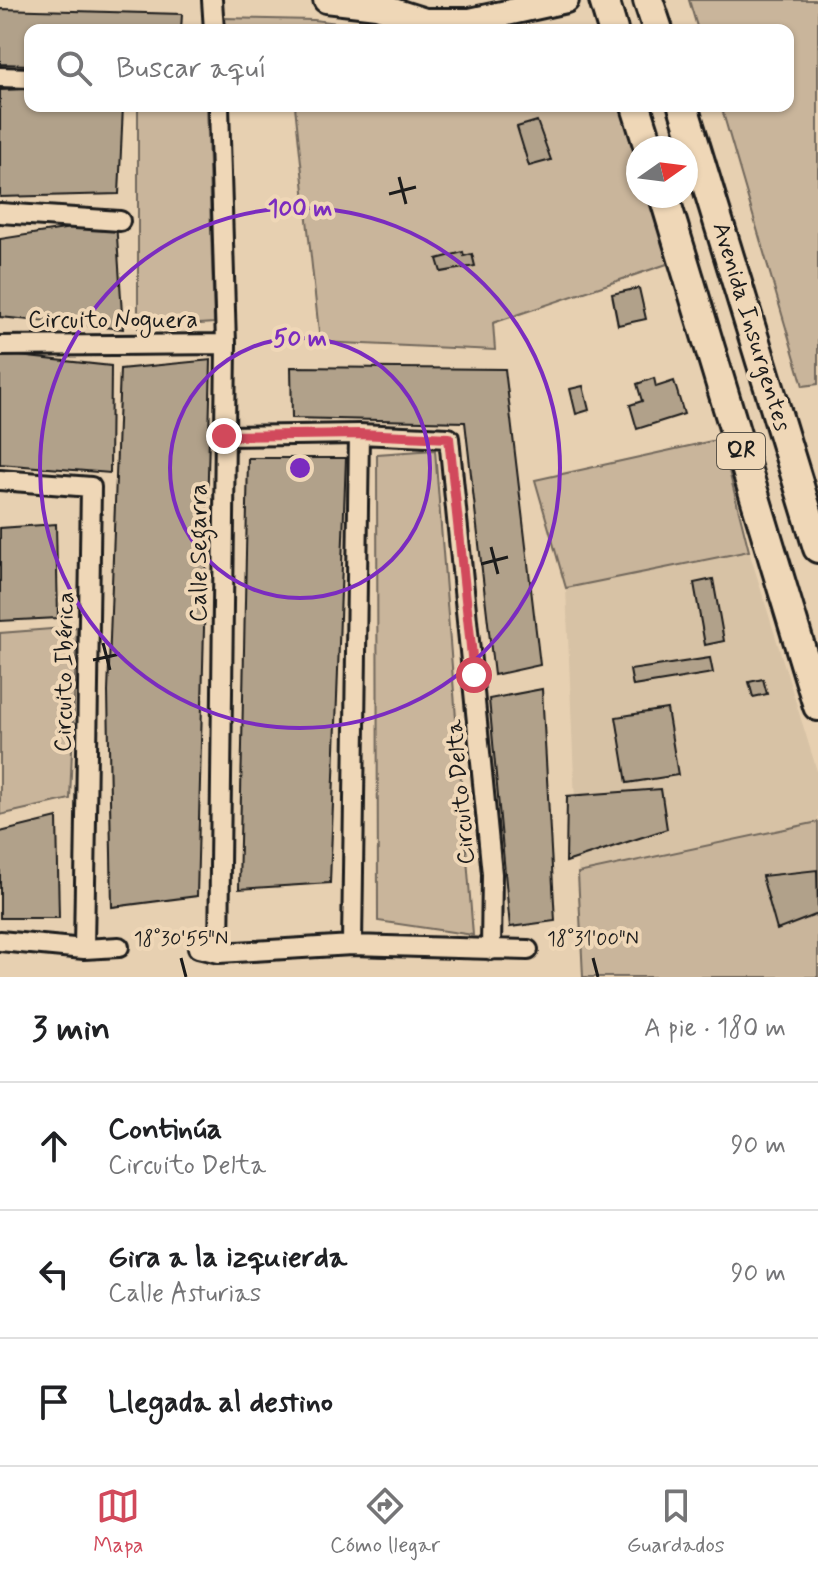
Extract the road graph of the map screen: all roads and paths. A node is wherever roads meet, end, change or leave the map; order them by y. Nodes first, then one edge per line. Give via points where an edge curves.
1 (212, 0) edge
2 (326, 0) edge
3 (566, 0) edge
4 (604, 0) edge
5 (648, 0) edge
6 (214, 24) edge
7 (611, 24) edge
8 (656, 24) edge
9 (0, 77) edge
10 (24, 78) edge
11 (219, 112) edge
12 (638, 112) edge
13 (685, 112) edge
14 (645, 136) edge
15 (668, 208) edge
16 (0, 213) edge
17 (120, 221) dead end
18 (226, 344) junction
19 (0, 346) edge
20 (779, 421) junction
21 (736, 433) junction
22 (359, 434) junction
23 (224, 436) junction
24 (0, 480) edge
25 (816, 532) edge
26 (818, 706) edge
27 (0, 941) edge
28 (352, 945) junction
29 (119, 947) dead end
30 (198, 948) dead end
31 (84, 949) junction
32 (491, 950) junction
33 (528, 950) dead end
34 (219, 953) junction

1 - 6 street
2 - 3 street via 377,6 425,21 455,21
4 - 7 main road
5 - 8 main road
9 - 10 street
11 - 18 street, Calle Segarra
12 - 14 main road
13 - 20 main road, Avenida Insurgentes / QR
15 - 21 main road, Avenida Insurgentes / QR
16 - 17 street
18 - 19 street, Circuito Noguera
18 - 23 street, Calle Segarra
20 - 21 main road
20 - 25 main road, Avenida Insurgentes / QR
21 - 26 main road, Avenida Insurgentes / QR
22 - 23 street
22 - 28 street
22 - 32 street, Circuito Delta via 449,438 492,874
23 - 34 street, Calle Segarra
24 - 31 street, Circuito Ibérica via 91,487
27 - 31 street
28 - 32 street
28 - 34 street
29 - 31 street
30 - 34 street
32 - 33 street

